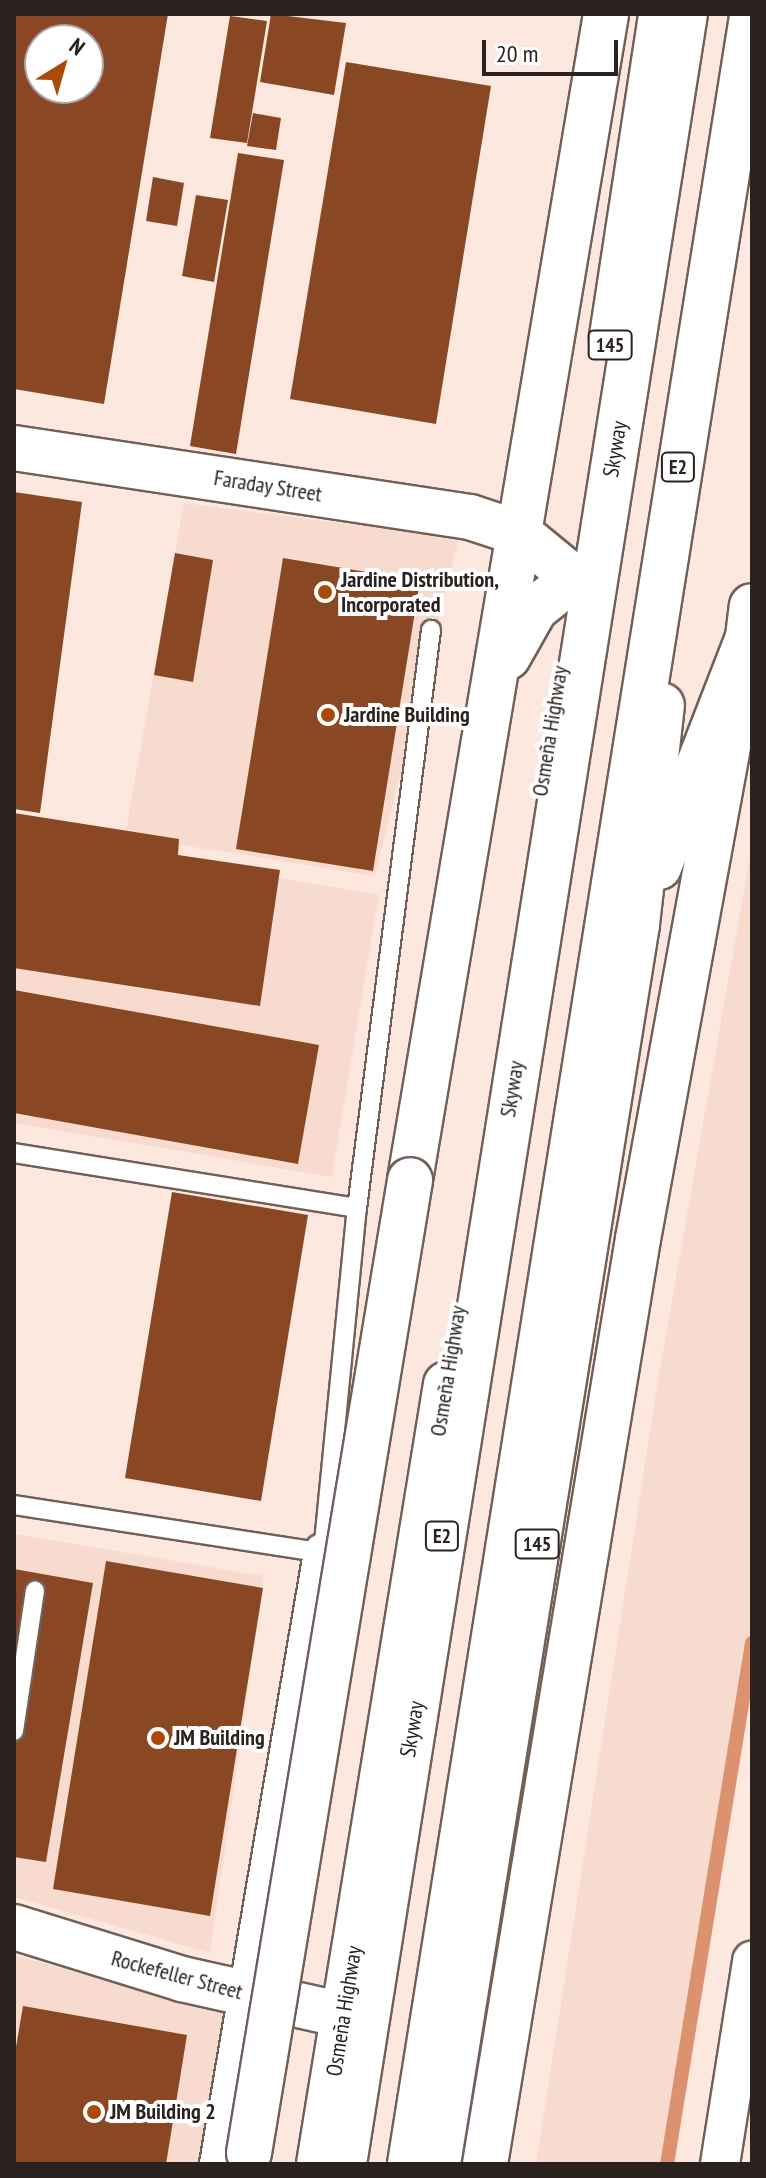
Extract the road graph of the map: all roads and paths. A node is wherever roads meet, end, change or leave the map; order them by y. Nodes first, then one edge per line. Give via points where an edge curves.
1 (606, 14) edge
2 (661, 14) edge
3 (685, 14) edge
4 (752, 16) edge
5 (752, 89) edge
6 (14, 448) edge
7 (519, 533) junction
8 (574, 578) junction
9 (750, 622) edge
10 (431, 630) dead end
11 (487, 710) junction
12 (637, 924) junction
13 (14, 1153) edge
14 (357, 1208) junction
15 (14, 1505) edge
16 (323, 1553) junction
17 (35, 1591) dead end
18 (14, 1731) edge
19 (14, 1927) edge
20 (752, 1961) edge
21 (251, 1996) junction
22 (343, 2015) junction
23 (219, 2164) edge
24 (247, 2164) edge
25 (319, 2164) edge
26 (344, 2164) edge
27 (410, 2164) edge
28 (438, 2164) edge
29 (485, 2164) edge
30 (720, 2164) edge

1 - 7 main road
2 - 8 main road, Osmeña Highway / 145
3 - 26 main road, Skyway / E2
4 - 27 main road, E2
5 - 12 main road, 145 via 685,507
6 - 7 main road, Faraday Street via 470,517
7 - 8 main road
7 - 11 main road
8 - 11 main road via 535,609
8 - 22 main road, Osmeña Highway / 145
9 - 12 main road
9 - 29 main road via 638,1239
10 - 14 lane
11 - 24 main road, bridge
12 - 28 main road, 145
13 - 14 lane
14 - 16 lane
15 - 16 lane
16 - 21 street
17 - 18 lane
19 - 21 main road, Rockefeller Street
20 - 30 street
21 - 22 main road, Rockefeller Street
21 - 23 street
22 - 25 main road, Osmeña Highway / 145

